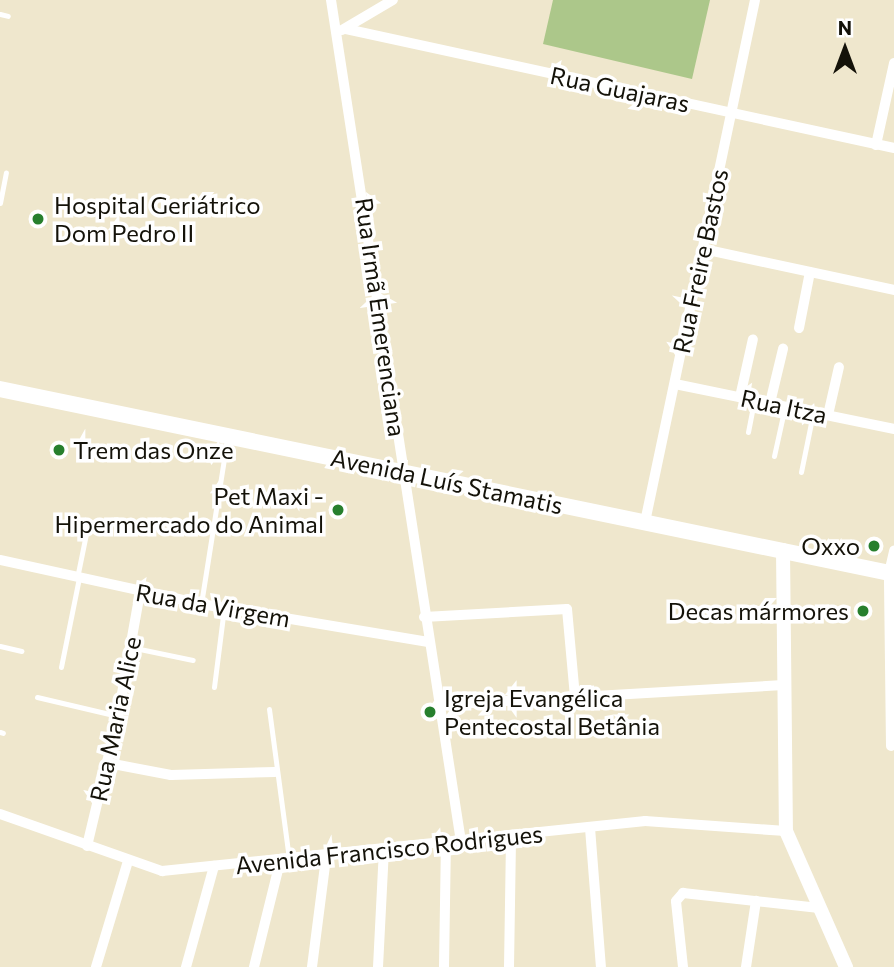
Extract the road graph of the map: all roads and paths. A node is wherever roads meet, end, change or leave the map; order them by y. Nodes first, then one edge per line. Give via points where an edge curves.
1 (331, 0) edge
2 (393, 0) edge
3 (755, 0) edge
4 (0, 14) edge
5 (8, 16) dead end
6 (341, 30) junction
7 (894, 63) edge
8 (732, 114) junction
9 (876, 145) junction
10 (894, 148) edge
11 (6, 173) dead end
12 (0, 203) edge
13 (703, 249) junction
14 (810, 272) junction
15 (894, 290) edge
16 (799, 328) dead end
17 (753, 339) dead end
18 (783, 349) dead end
19 (839, 367) dead end
20 (675, 384) junction
21 (0, 389) edge
22 (740, 397) junction
23 (754, 400) junction
24 (770, 403) junction
25 (785, 406) junction
26 (813, 412) junction
27 (828, 415) junction
28 (894, 429) edge
29 (748, 432) dead end
30 (227, 436) junction
31 (774, 456) dead end
32 (404, 472) junction
33 (801, 472) dead end
34 (645, 522) junction
35 (87, 529) dead end
36 (783, 551) junction
37 (894, 551) edge
38 (0, 560) edge
39 (892, 574) edge
40 (78, 578) junction
41 (140, 592) junction
42 (201, 604) junction
43 (224, 608) junction
44 (424, 617) junction
45 (427, 642) junction
46 (0, 646) edge
47 (130, 647) junction
48 (22, 651) dead end
49 (193, 660) dead end
50 (61, 667) dead end
51 (783, 685) junction
52 (214, 687) dead end
53 (37, 697) dead end
54 (575, 697) junction
55 (437, 705) junction
56 (268, 709) dead end
57 (118, 716) junction
58 (891, 746) dead end
59 (108, 763) junction
60 (275, 772) junction
61 (0, 814) edge
62 (590, 828) junction
63 (786, 831) junction
64 (511, 837) junction
65 (461, 842) junction
66 (446, 844) junction
67 (87, 846) junction
68 (384, 850) junction
69 (326, 857) junction
70 (128, 861) junction
71 (284, 861) junction
72 (214, 866) junction
73 (756, 901) junction
74 (819, 908) junction
75 (96, 967) edge
76 (186, 967) edge
77 (254, 967) edge
78 (312, 967) edge
79 (378, 967) edge
80 (444, 967) edge
81 (509, 967) edge
82 (601, 967) edge
83 (683, 967) edge
84 (746, 967) edge
85 (846, 967) edge

1 - 6 street, Rua Irmã Emerenciana
2 - 6 street
3 - 8 street, Rua Freire Bastos
4 - 5 lane
6 - 8 street, Rua Guajaras
6 - 32 street, Rua Irmã Emerenciana
7 - 9 street
8 - 9 street, Rua Guajaras
8 - 13 street, Rua Freire Bastos
9 - 10 street, Rua Guajaras
11 - 12 lane
13 - 14 street
13 - 20 street, Rua Freire Bastos
14 - 15 street
14 - 16 street
17 - 22 street
18 - 24 street
19 - 27 street
20 - 22 street, Rua Itza
20 - 34 street, Rua Freire Bastos
21 - 30 main road, Avenida Luís Stamatis
22 - 23 street, Rua Itza
23 - 24 street, Rua Itza
23 - 29 lane
24 - 25 street, Rua Itza
25 - 26 street, Rua Itza
25 - 31 lane
26 - 27 street, Rua Itza
26 - 33 lane
27 - 28 street, Rua Itza
30 - 32 main road, Avenida Luís Stamatis
30 - 42 lane
32 - 34 main road, Avenida Luís Stamatis
32 - 44 street, Rua Irmã Emerenciana
34 - 36 main road, Avenida Luís Stamatis
35 - 40 lane
36 - 39 main road, Avenida Luís Stamatis
36 - 51 street
37 - 39 street
38 - 40 street, Rua da Virgem
39 - 58 street
40 - 41 street, Rua da Virgem
40 - 50 lane
41 - 42 street, Rua da Virgem
41 - 47 street, Rua Maria Alice
42 - 43 street, Rua da Virgem
43 - 45 street, Rua da Virgem
43 - 52 lane
44 - 45 street, Rua Irmã Emerenciana
44 - 54 street via 567,609
45 - 55 street, Rua Irmã Emerenciana
46 - 48 lane
47 - 49 lane
47 - 57 street, Rua Maria Alice
51 - 54 street
51 - 63 street
53 - 57 lane
54 - 55 street
55 - 65 street, Rua Irmã Emerenciana
56 - 60 lane
57 - 59 street, Rua Maria Alice
59 - 60 street via 171,775
59 - 67 street, Rua Maria Alice
60 - 71 lane
61 - 67 street, Avenida Francisco Rodrigues
62 - 63 street, Avenida Francisco Rodrigues via 691,821
62 - 64 street, Avenida Francisco Rodrigues
62 - 82 street
63 - 74 street
64 - 65 street, Avenida Francisco Rodrigues
64 - 81 street
65 - 66 street, Avenida Francisco Rodrigues
66 - 68 street, Avenida Francisco Rodrigues
66 - 80 street
67 - 70 street, Avenida Francisco Rodrigues
68 - 69 street, Avenida Francisco Rodrigues
68 - 79 street
69 - 71 street, Avenida Francisco Rodrigues
69 - 78 street
70 - 72 street, Avenida Francisco Rodrigues via 162,871
70 - 75 street
71 - 72 street, Avenida Francisco Rodrigues
71 - 77 street
72 - 76 street
73 - 74 street
73 - 83 street via 690,893 676,901
73 - 84 street
74 - 85 street

